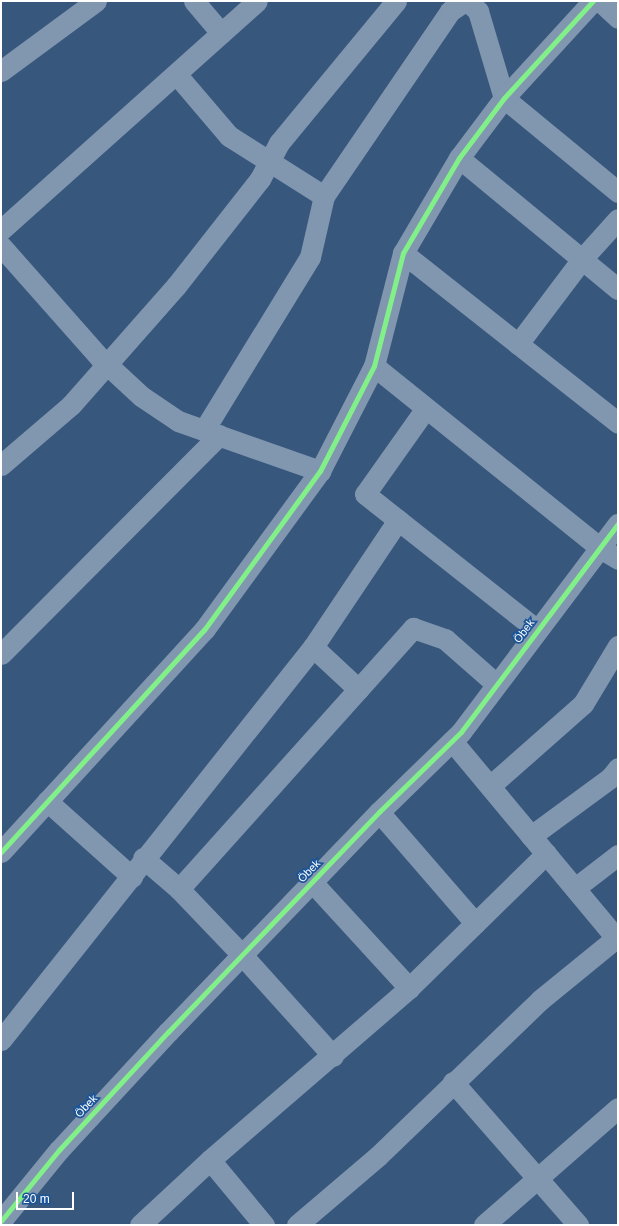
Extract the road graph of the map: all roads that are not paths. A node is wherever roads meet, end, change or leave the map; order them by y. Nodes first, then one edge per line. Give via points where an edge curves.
1 (95, 1) edge
2 (194, 1) edge
3 (257, 1) edge
4 (396, 1) edge
5 (466, 1) edge
6 (593, 1) edge
7 (600, 1) edge
8 (618, 18) edge
9 (220, 34) junction
10 (1, 71) edge
11 (177, 75) junction
12 (504, 98) junction
13 (459, 158) junction
14 (270, 164) junction
15 (618, 192) edge
16 (324, 196) junction
17 (618, 218) edge
18 (1, 230) edge
19 (2, 249) edge
20 (403, 253) junction
21 (582, 259) junction
22 (618, 289) edge
23 (518, 344) junction
24 (107, 364) junction
25 (374, 366) junction
26 (426, 408) junction
27 (618, 423) edge
28 (212, 433) junction
29 (1, 465) edge
30 (320, 472) junction
31 (398, 520) junction
32 (618, 524) edge
33 (600, 548) junction
34 (618, 559) edge
35 (537, 630) junction
36 (618, 646) edge
37 (312, 647) junction
38 (1, 654) edge
39 (496, 684) junction
40 (358, 688) junction
41 (452, 741) junction
42 (618, 768) edge
43 (490, 786) junction
44 (47, 801) junction
45 (380, 812) junction
46 (531, 836) junction
47 (1, 852) edge
48 (546, 854) junction
49 (618, 855) edge
50 (144, 858) junction
51 (132, 877) junction
52 (312, 882) junction
53 (575, 888) junction
54 (179, 890) junction
55 (475, 923) junction
56 (617, 939) edge
57 (242, 955) junction
58 (409, 988) junction
59 (1, 1040) edge
60 (333, 1056) junction
61 (453, 1082) junction
62 (618, 1108) edge
63 (210, 1160) junction
64 (536, 1180) junction
65 (1, 1221) edge
66 (140, 1225) edge
67 (264, 1225) edge
68 (297, 1225) edge
69 (484, 1225) edge
70 (578, 1225) edge

1 - 10 street
2 - 9 street
3 - 9 street
4 - 14 street via 279,143
5 - 12 street via 478,11
5 - 16 street via 450,11
6 - 12 street
7 - 8 street
9 - 11 street
11 - 14 street via 229,136
11 - 18 street
12 - 13 street
12 - 15 street
13 - 20 street
13 - 21 street
14 - 16 street
14 - 24 street via 176,286
16 - 28 street via 310,257
17 - 21 street
19 - 24 street
20 - 23 street
20 - 25 street
21 - 22 street
21 - 23 street
23 - 27 street
24 - 28 street via 141,396 178,421
24 - 29 street via 71,405
25 - 26 street
25 - 30 street
26 - 31 street via 365,494
26 - 33 street
28 - 30 street
28 - 38 street
30 - 44 street via 204,630
31 - 35 street
31 - 37 street
32 - 33 street, Öbek
33 - 34 street
33 - 35 street, Öbek
35 - 39 street, Öbek
36 - 43 street via 582,704
37 - 40 street
37 - 50 street
39 - 40 street via 445,639 414,628
39 - 41 street, Öbek
40 - 54 street
41 - 43 street
41 - 45 street, Öbek
42 - 46 street via 610,778
43 - 46 street
44 - 47 street
44 - 51 street
45 - 52 street, Öbek
45 - 55 street
46 - 48 street
48 - 53 street
48 - 55 street
49 - 53 street
50 - 51 street
50 - 54 street
51 - 59 street
52 - 57 street, Öbek
52 - 58 street
53 - 56 street
54 - 57 street
55 - 58 street
56 - 61 street via 540,1000
57 - 60 street
57 - 65 street, Öbek via 59,1150
58 - 60 street
60 - 63 street
61 - 64 street
61 - 68 street via 378,1156
62 - 64 street
63 - 66 street
63 - 67 street
64 - 69 street
64 - 70 street

